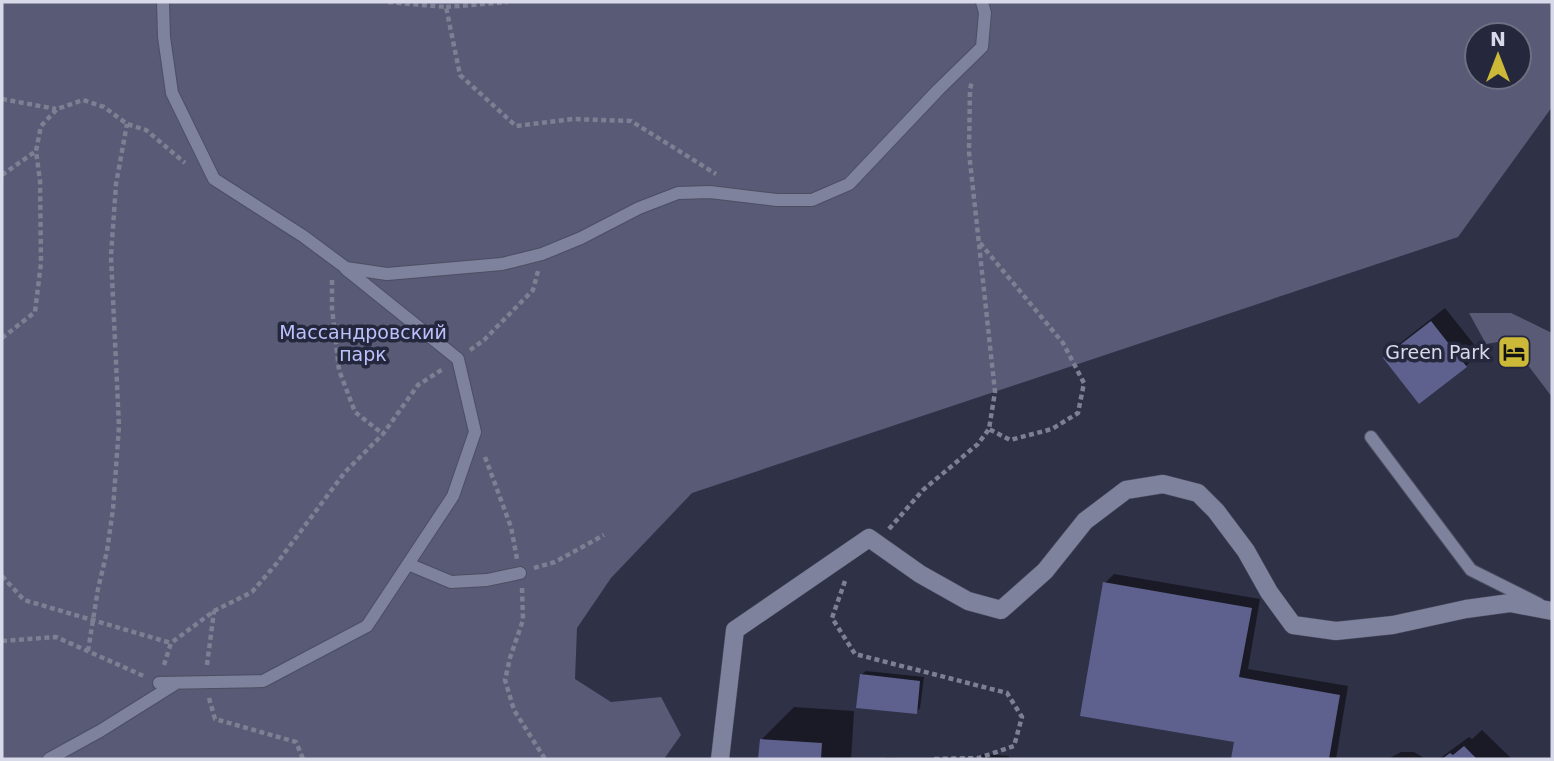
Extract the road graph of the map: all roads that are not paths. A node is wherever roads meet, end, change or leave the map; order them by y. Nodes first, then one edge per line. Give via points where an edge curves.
1 (163, 2) edge
2 (982, 2) edge
3 (346, 268) junction
4 (1371, 437) dead end
5 (408, 564) junction
6 (520, 573) road end
7 (1552, 611) edge
8 (159, 683) road end
9 (177, 683) junction
10 (49, 759) edge
11 (720, 759) edge

1 - 3 lane via 172,93 214,179
2 - 3 lane via 982,47 849,184 812,200 678,194 542,254 502,264 387,274
3 - 5 lane via 458,359 475,432 453,496
4 - 7 lane via 1471,570
5 - 6 lane via 451,582
5 - 9 lane via 367,626 263,681
7 - 11 street via 1510,603 1336,631 1293,625 1246,551 1198,493 1163,484 1126,490 1085,521 1045,571 1001,610 968,601 869,538 734,630
8 - 9 lane
9 - 10 lane

